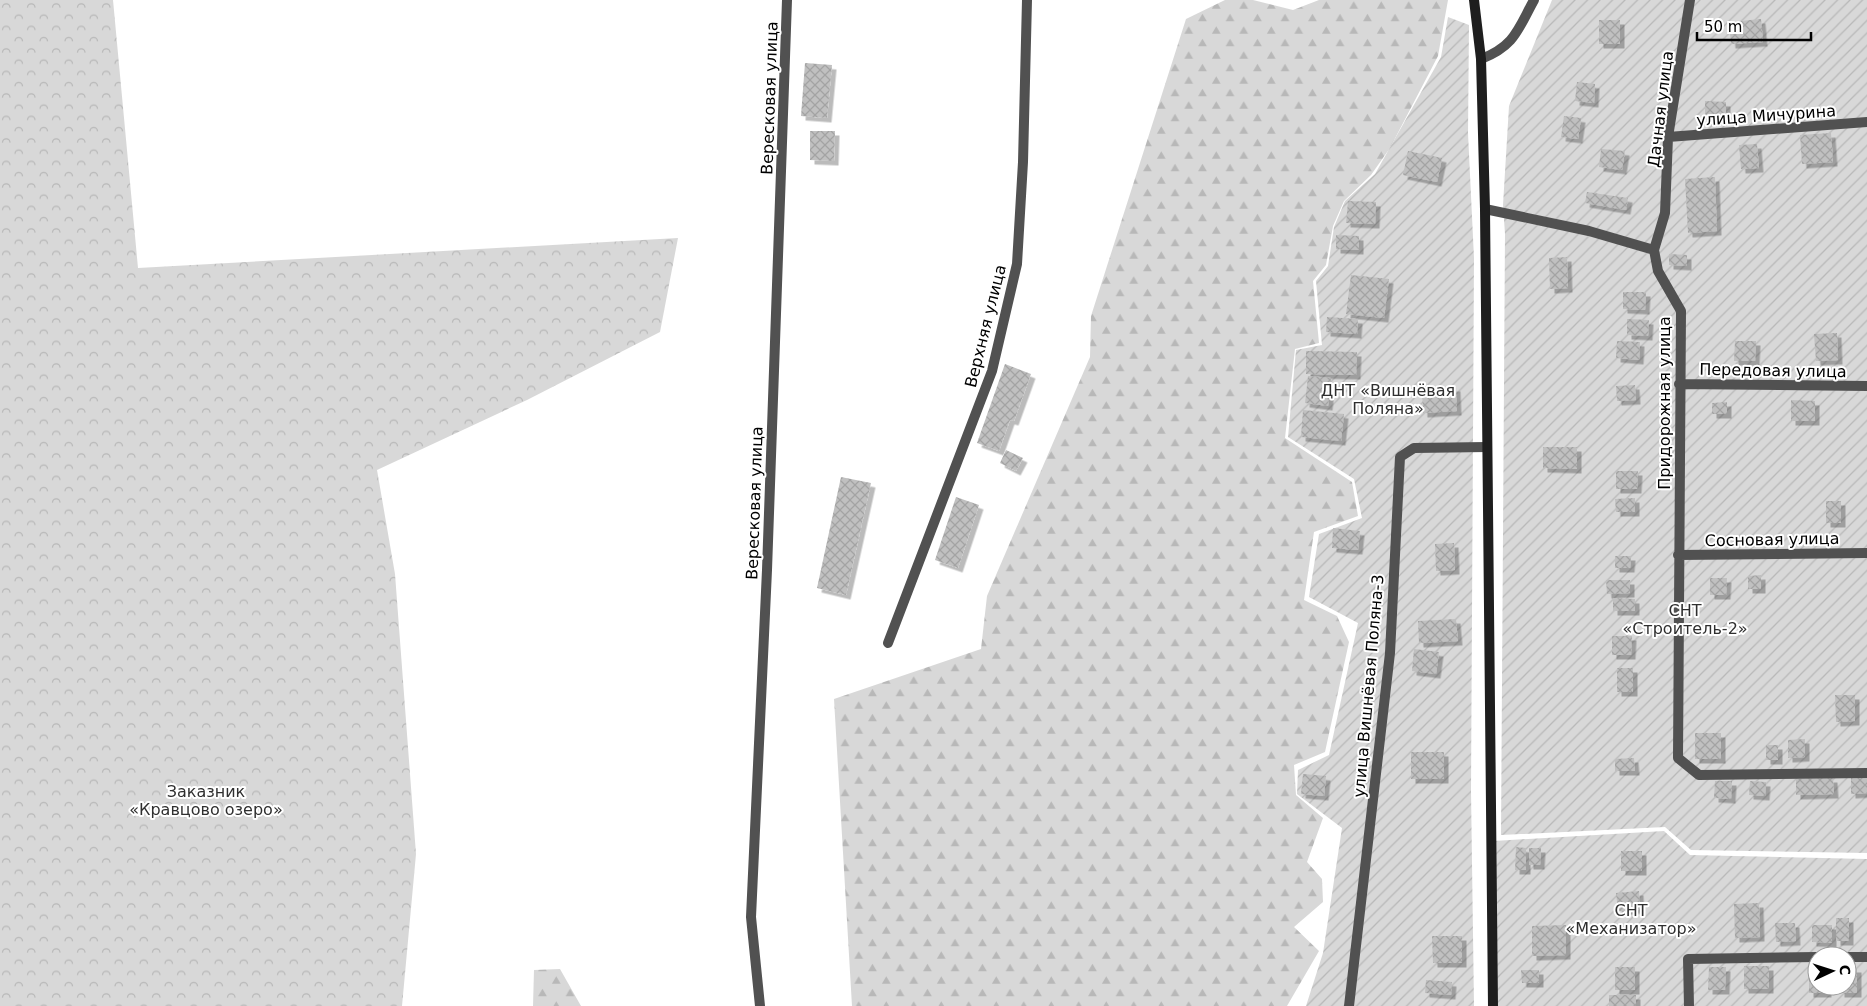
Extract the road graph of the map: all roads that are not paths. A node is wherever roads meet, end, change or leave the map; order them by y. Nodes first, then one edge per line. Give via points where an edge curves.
1 (787, 0) edge
2 (1027, 0) edge
3 (1474, 0) edge
4 (1534, 0) edge
5 (1690, 0) edge
6 (1481, 59) junction
7 (1867, 122) edge
8 (1668, 137) junction
9 (1485, 209) junction
10 (1654, 250) junction
11 (1679, 384) junction
12 (1867, 386) edge
13 (1487, 447) junction
14 (1867, 553) edge
15 (1678, 555) junction
16 (888, 643) dead end
17 (1867, 772) edge
18 (1807, 957) edge
19 (760, 1006) edge
20 (1349, 1006) edge
21 (1493, 1006) edge
22 (1689, 1006) edge

1 - 19 street, Вересковая улица via 751,917
2 - 16 street, Верхняя улица via 1017,264 992,371
3 - 6 main road
4 - 6 street via 1511,42 1499,52
5 - 8 street, Дачная улица
6 - 9 main road
7 - 8 street, улица Мичурина
8 - 10 street, Дачная улица via 1665,213
9 - 10 street via 1589,231
9 - 13 main road
10 - 11 street, Придорожная улица via 1658,270 1681,310
11 - 12 street, Передовая улица
11 - 15 street, Придорожная улица
13 - 20 street, улица Вишнёвая Поляна-3 via 1414,448 1400,457 1390,652
13 - 21 main road
14 - 15 street, Сосновая улица
15 - 17 street, Придорожная улица via 1678,758 1699,775
18 - 22 street via 1688,959

